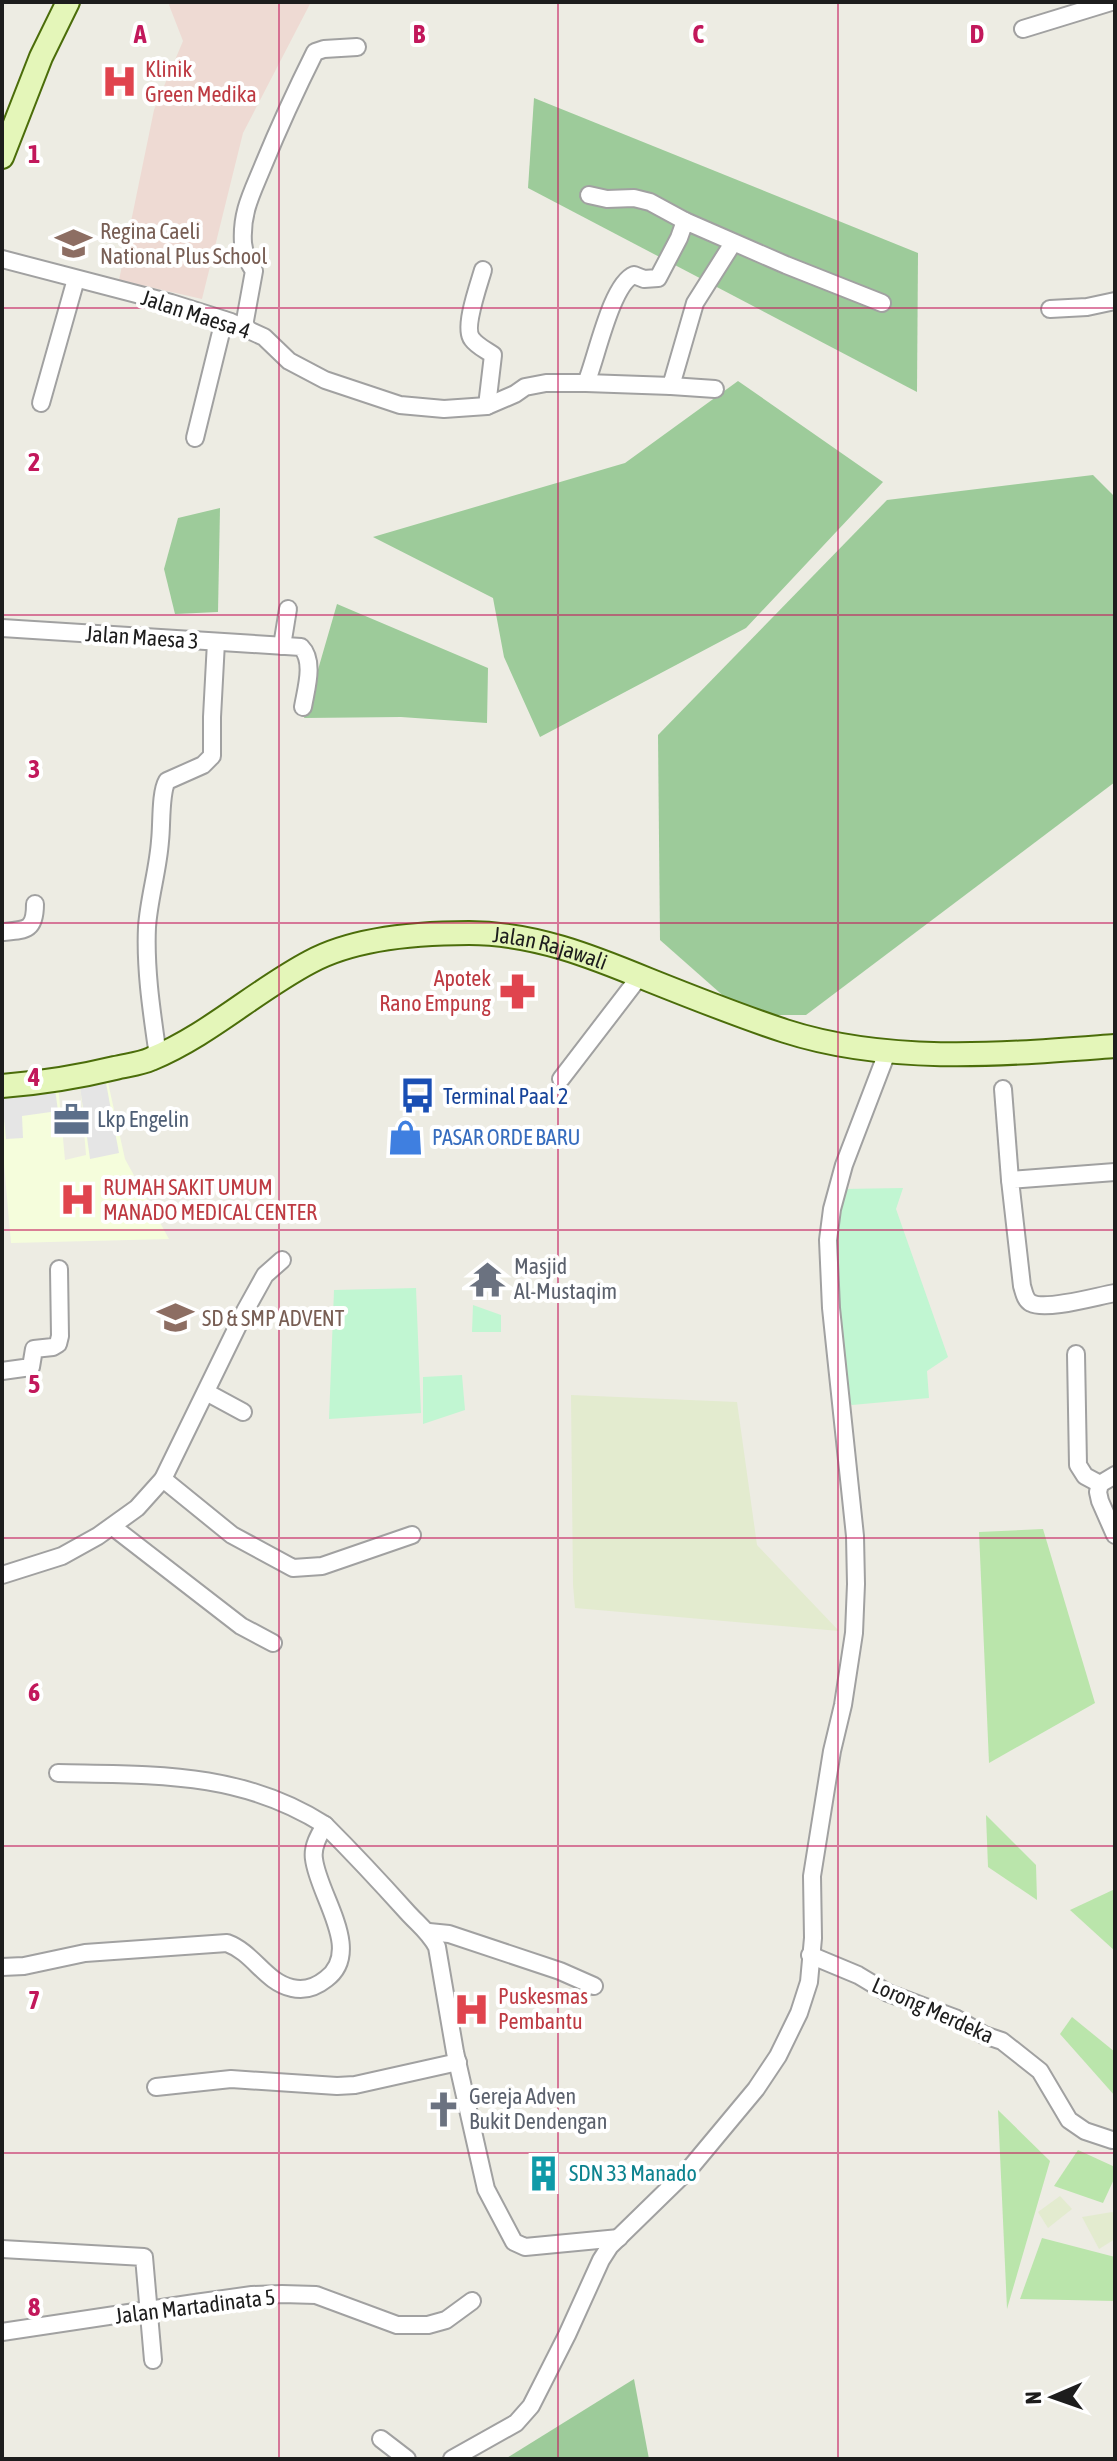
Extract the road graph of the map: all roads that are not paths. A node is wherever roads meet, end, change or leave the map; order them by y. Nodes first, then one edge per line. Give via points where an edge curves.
1 (68, 2) edge
2 (1111, 2) edge
3 (1023, 29) dead end
4 (357, 47) dead end
5 (4, 148) edge
6 (589, 195) dead end
7 (685, 221) junction
8 (733, 243) junction
9 (2, 259) edge
10 (483, 270) dead end
11 (76, 279) junction
12 (1115, 301) edge
13 (882, 303) dead end
14 (1050, 309) dead end
15 (224, 320) junction
16 (244, 326) junction
17 (586, 383) junction
18 (671, 386) junction
19 (715, 389) dead end
20 (41, 403) dead end
21 (487, 406) junction
22 (195, 438) dead end
23 (288, 609) dead end
24 (2, 628) edge
25 (216, 642) junction
26 (282, 646) junction
27 (303, 707) dead end
28 (35, 904) dead end
29 (2, 932) edge
30 (640, 976) junction
31 (1115, 1046) edge
32 (888, 1050) junction
33 (158, 1056) junction
34 (561, 1079) dead end
35 (2, 1086) edge
36 (1003, 1089) dead end
37 (1115, 1172) edge
38 (1010, 1180) junction
39 (282, 1260) dead end
40 (59, 1269) dead end
41 (1115, 1293) edge
42 (1076, 1354) dead end
43 (2, 1371) edge
44 (206, 1392) junction
45 (243, 1412) dead end
46 (1115, 1475) edge
47 (163, 1479) junction
48 (1100, 1484) junction
49 (113, 1527) junction
50 (412, 1535) dead end
51 (1115, 1535) edge
52 (2, 1575) edge
53 (273, 1643) dead end
54 (58, 1773) dead end
55 (325, 1825) junction
56 (429, 1932) junction
57 (810, 1955) junction
58 (2, 1967) edge
59 (594, 1986) dead end
60 (458, 2062) junction
61 (156, 2087) dead end
62 (1112, 2140) dead end
63 (619, 2238) junction
64 (2, 2249) edge
65 (472, 2301) dead end
66 (148, 2310) junction
67 (2, 2332) edge
68 (153, 2360) dead end
69 (381, 2439) dead end
70 (407, 2459) edge
71 (452, 2459) edge

1 - 5 street
2 - 3 street
4 - 16 street via 315,52 250,193 243,243 254,271
6 - 7 street via 650,202
7 - 8 street
7 - 17 street via 658,278 634,275 625,281
8 - 13 street
8 - 18 street via 695,303
9 - 11 street, Jalan Maesa 4
10 - 21 street via 469,335 493,355
11 - 15 street, Jalan Maesa 4
11 - 20 street
12 - 14 street
15 - 16 street, Jalan Maesa 4
15 - 22 street
16 - 21 street, Jalan Maesa 4 via 289,361 373,398 444,409
17 - 18 street, Jalan Maesa 4
17 - 21 street, Jalan Maesa 4 via 525,387
18 - 19 street, Jalan Maesa 4
23 - 26 street
24 - 25 street, Jalan Maesa 3
25 - 26 street, Jalan Maesa 3
25 - 33 street via 212,756 167,781 162,796 159,858 147,928
26 - 27 street via 306,652 309,672
28 - 29 street via 32,924
30 - 32 street, Jalan Rajawali via 785,1031
30 - 33 street, Jalan Rajawali via 585,954 503,935 410,936 341,948 313,960
30 - 34 street
31 - 32 street, Jalan Rajawali via 962,1055
32 - 57 street via 844,1165 828,1240 856,1584 854,1633 812,1876
33 - 35 street, Jalan Rajawali via 91,1074
36 - 38 street
37 - 38 street
38 - 41 street via 1026,1298 1044,1305
39 - 44 street via 265,1275
40 - 43 street via 58,1344 34,1349 31,1367
42 - 48 street via 1078,1465
44 - 45 street
44 - 47 street
46 - 48 street
47 - 49 street
47 - 50 street via 232,1535 293,1568 322,1566
48 - 51 street via 1100,1501
49 - 52 street via 62,1556
49 - 53 street via 241,1626
54 - 55 street via 152,1775 228,1784
55 - 56 street
55 - 58 street via 313,1857 336,1920 342,1955 339,1966 318,1985 293,1989 279,1983 227,1943 85,1953
56 - 59 street via 449,1934
56 - 60 street via 437,1947
57 - 62 street, Lorong Merdeka via 1002,2041 1040,2071 1069,2120
57 - 63 street via 809,1982 799,2013 756,2089 691,2167
60 - 61 street via 355,2085 231,2079
60 - 63 street via 486,2189 514,2242 525,2247
63 - 71 street via 601,2260 531,2406 516,2423
64 - 66 street via 144,2257
65 - 66 street, Jalan Martadinata 5 via 446,2320 428,2325 397,2325 316,2295 252,2295
66 - 67 street, Jalan Martadinata 5
66 - 68 street
69 - 70 street

